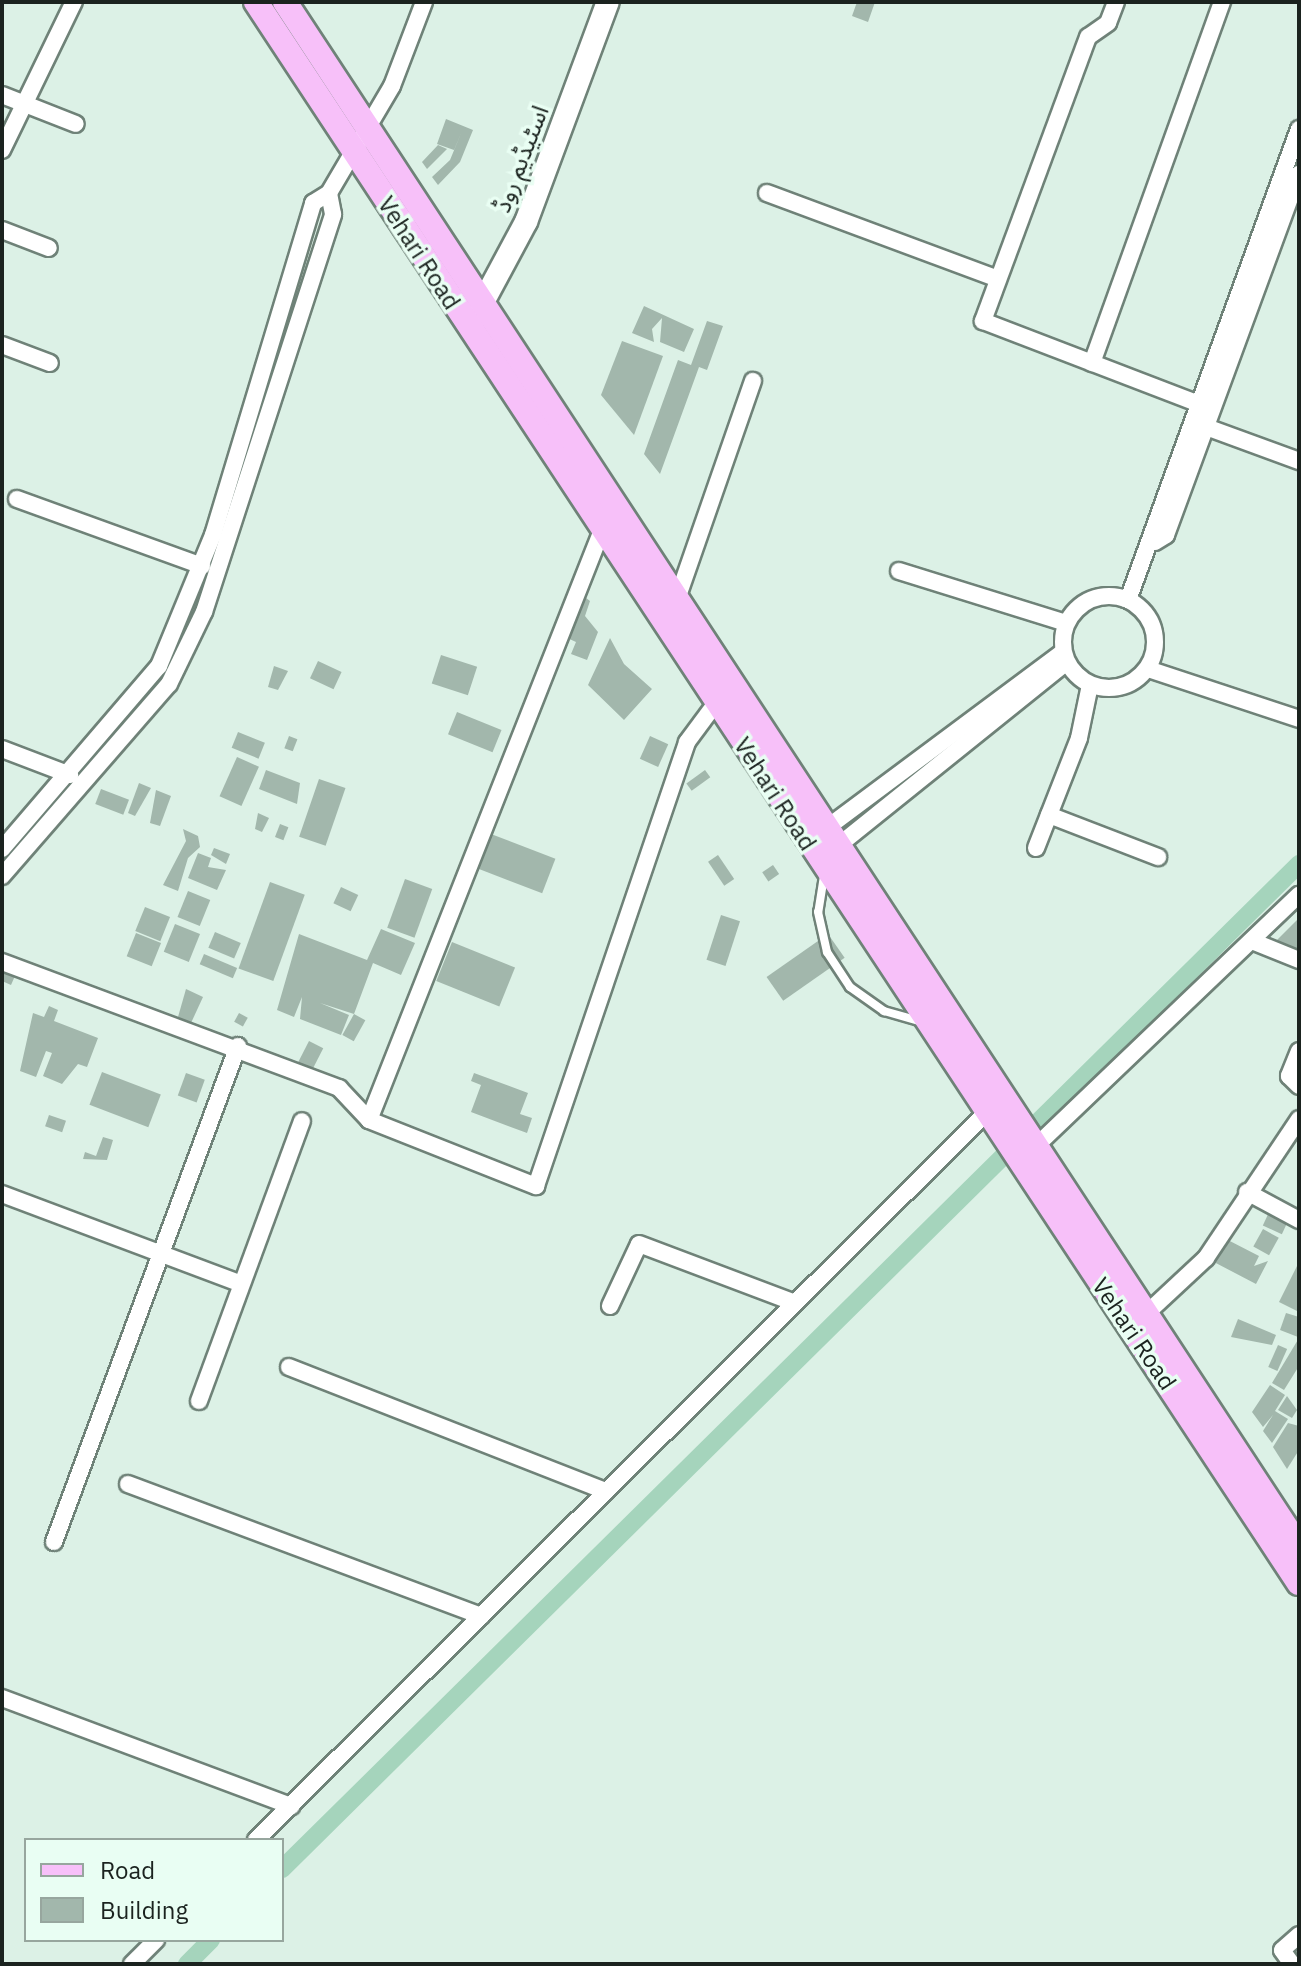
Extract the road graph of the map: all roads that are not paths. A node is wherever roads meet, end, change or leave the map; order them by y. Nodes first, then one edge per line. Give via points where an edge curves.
1 (74, 2) edge
2 (256, 2) edge
3 (285, 2) edge
4 (424, 2) edge
5 (608, 2) edge
6 (1116, 2) edge
7 (1222, 2) edge
8 (2, 95) edge
9 (23, 103) junction
10 (76, 124) dead end
11 (366, 126) junction
12 (1299, 129) edge
13 (351, 149) junction
14 (2, 150) edge
15 (1294, 158) edge
16 (1299, 174) edge
17 (329, 193) junction
18 (767, 193) dead end
19 (2, 230) edge
20 (49, 248) dead end
21 (995, 278) junction
22 (484, 306) junction
23 (467, 327) junction
24 (2, 345) edge
25 (50, 363) dead end
26 (1092, 363) junction
27 (753, 381) dead end
28 (1199, 404) junction
29 (1199, 424) junction
30 (1299, 461) edge
31 (17, 499) dead end
32 (602, 530) junction
33 (202, 566) junction
34 (899, 571) dead end
35 (677, 599) junction
36 (1128, 600) junction
37 (1066, 623) junction
38 (1065, 657) junction
39 (1148, 669) junction
40 (1090, 685) junction
41 (716, 703) junction
42 (1299, 719) edge
43 (2, 749) edge
44 (70, 775) junction
45 (1049, 815) junction
46 (833, 836) junction
47 (1036, 848) dead end
48 (2, 849) edge
49 (1158, 857) dead end
50 (825, 871) junction
51 (2, 876) edge
52 (1299, 895) edge
53 (1252, 941) junction
54 (1299, 960) edge
55 (2, 962) edge
56 (953, 1020) junction
57 (924, 1022) junction
58 (238, 1046) junction
59 (1299, 1051) edge
60 (1299, 1086) edge
61 (988, 1114) junction
62 (1299, 1119) edge
63 (369, 1120) junction
64 (302, 1121) dead end
65 (1035, 1147) junction
66 (1247, 1192) junction
67 (2, 1194) edge
68 (1299, 1220) edge
69 (160, 1252) junction
70 (239, 1283) junction
71 (795, 1303) junction
72 (610, 1306) dead end
73 (1146, 1314) junction
74 (289, 1367) dead end
75 (199, 1401) dead end
76 (128, 1484) dead end
77 (606, 1491) junction
78 (54, 1542) dead end
79 (1299, 1547) edge
80 (1299, 1583) edge
81 (481, 1616) junction
82 (2, 1698) edge
83 (291, 1806) junction
84 (258, 1838) edge
85 (1299, 1935) edge
86 (154, 1942) edge
87 (132, 1964) edge
88 (1292, 1964) edge

1 - 9 street
2 - 13 main road, Vehari Road
3 - 11 main road, Vehari Road
4 - 11 street via 392,86
5 - 22 main road, اسٹیڈیم روڈ via 526,222
6 - 21 street via 1108,23 1088,37
7 - 26 street
8 - 9 street
9 - 10 street
9 - 14 street
11 - 13 street
11 - 22 main road, Vehari Road
12 - 15 street
13 - 17 street
13 - 23 main road, Vehari Road
15 - 28 street
16 - 29 street
17 - 33 street via 313,203
17 - 51 street via 333,214 204,612 169,684
18 - 21 street
19 - 20 street
21 - 26 street via 982,311 990,327
22 - 23 main road, اسٹیڈیم روڈ
22 - 35 main road, Vehari Road
23 - 32 main road, Vehari Road
24 - 25 street
26 - 28 street
27 - 35 street
28 - 29 street
29 - 30 street
29 - 36 street
31 - 33 street
32 - 41 main road, Vehari Road
32 - 63 street
33 - 44 street via 159,666
34 - 37 street
35 - 46 main road, Vehari Road
36 - 37 street via 1086,602
36 - 39 street via 1151,622
37 - 38 street
38 - 40 street
38 - 46 street
39 - 40 street via 1122,687
39 - 42 street
40 - 45 street
41 - 50 main road, Vehari Road
41 - 63 street via 687,742 536,1186
43 - 44 street
44 - 48 street
45 - 47 street
45 - 49 street
46 - 50 lane
46 - 56 main road, Vehari Road
50 - 57 main road, Vehari Road
50 - 57 lane via 818,912 827,952 850,987 884,1011
52 - 53 street
53 - 54 street
53 - 65 street
55 - 58 street via 191,1037
56 - 57 lane
56 - 65 main road, Vehari Road
57 - 61 main road, Vehari Road
58 - 63 street via 339,1088
58 - 69 street
59 - 60 street via 1289,1076
61 - 71 street
61 - 80 main road, Vehari Road
62 - 66 street
64 - 70 street
65 - 73 main road, Vehari Road
66 - 68 street
66 - 73 street via 1206,1258
67 - 69 street
69 - 70 street
69 - 78 street
70 - 75 street
71 - 72 street via 639,1244
71 - 77 street
73 - 79 main road, Vehari Road
74 - 77 street
76 - 81 street
77 - 81 street
81 - 83 street
82 - 83 street
83 - 84 street
85 - 88 street via 1282,1950
86 - 87 street

